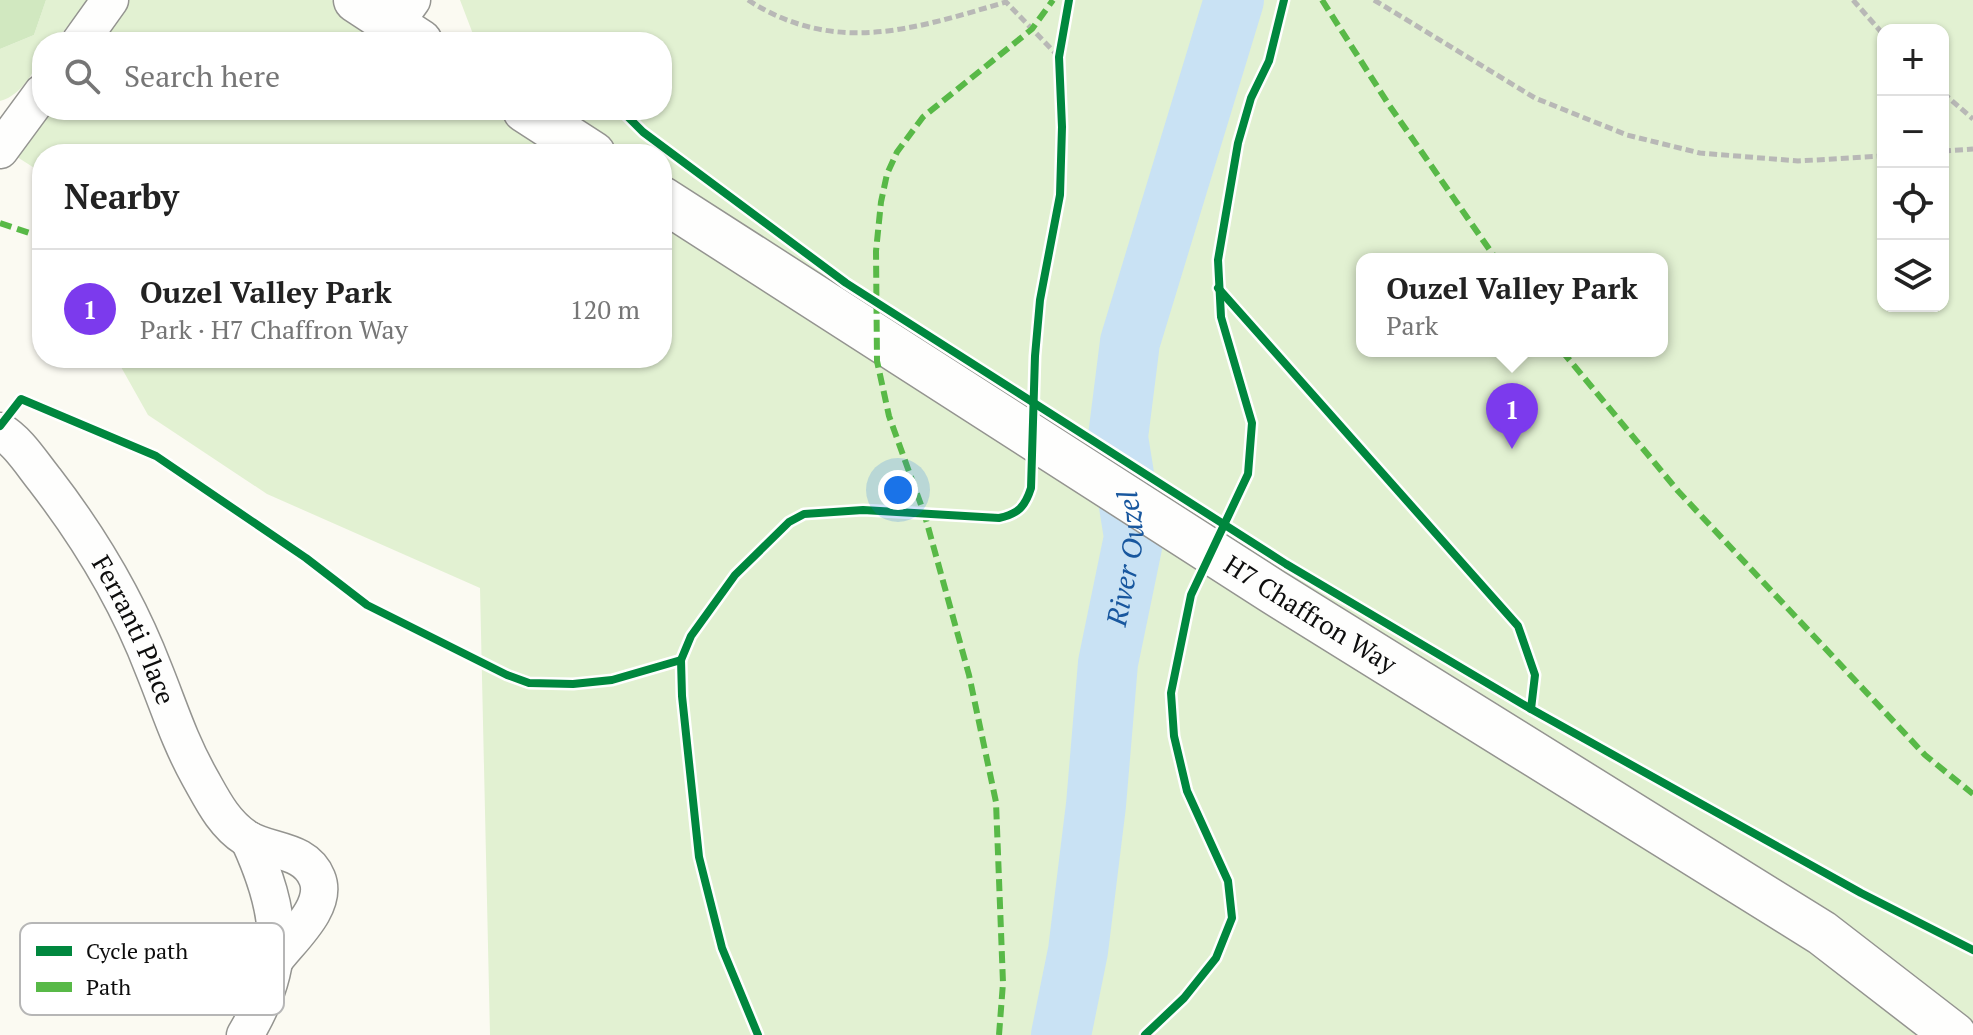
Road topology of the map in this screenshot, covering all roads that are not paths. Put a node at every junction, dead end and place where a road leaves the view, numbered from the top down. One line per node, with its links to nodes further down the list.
1 (110, 0): 4 (street)
2 (328, 0): 3 (street)
3 (392, 16)
4 (87, 32)
5 (32, 106): 8 (street)
6 (540, 120): 7 (street)
7 (578, 144)
8 (0, 148)
9 (672, 205): 16 (street, H7 Chaffron Way)
10 (0, 431): 11 (street, Ferranti Place)
11 (249, 840): 12 (street, Ferranti Place); 13 (street, Ferranti Place)
12 (278, 923)
13 (284, 948)
14 (273, 1019): 15 (street, Ferranti Place)
15 (245, 1035)
16 (1954, 1035)

